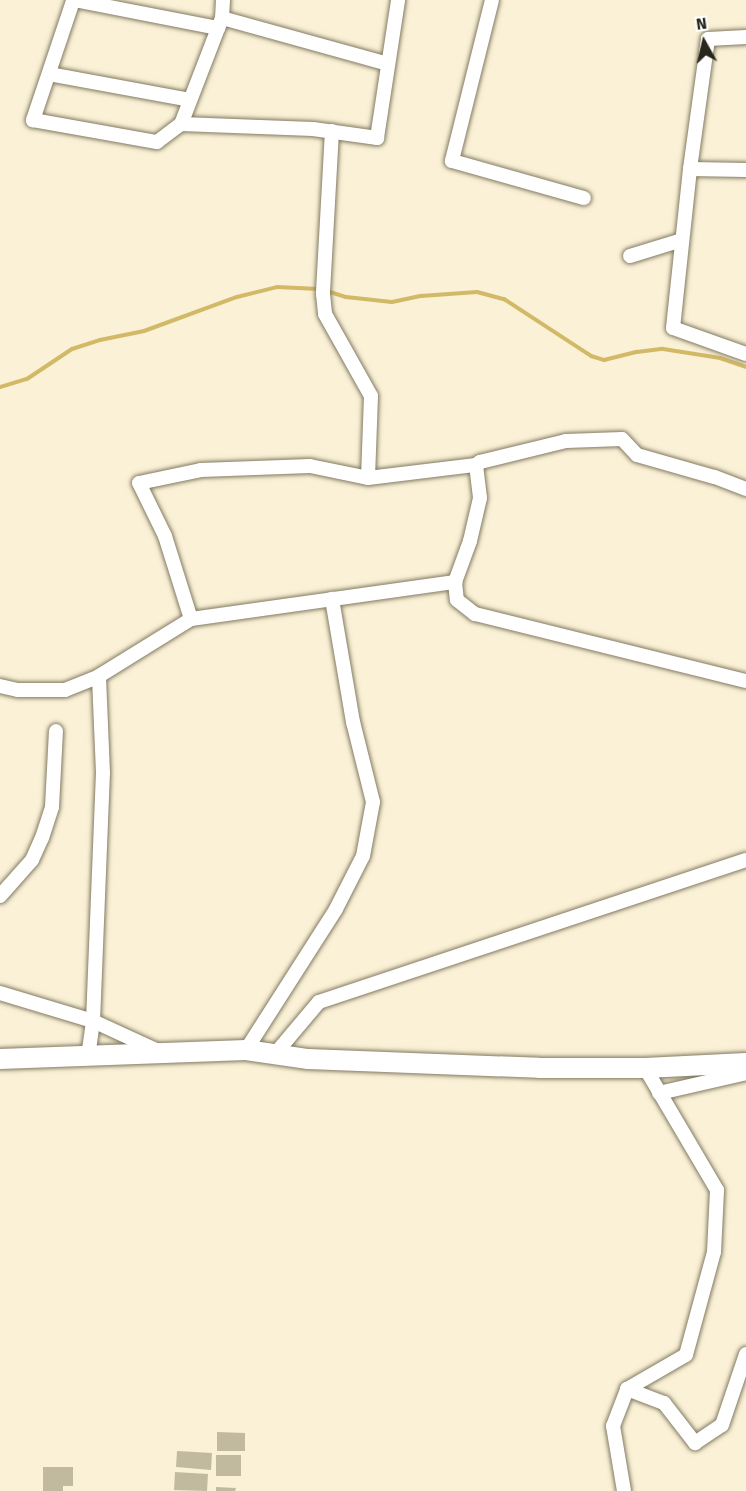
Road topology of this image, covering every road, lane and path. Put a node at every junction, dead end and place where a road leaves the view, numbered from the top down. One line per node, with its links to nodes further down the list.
1 (223, 0): 5 (street)
2 (398, 0): 7 (street)
3 (492, 0): 14 (street)
4 (74, 1): 5 (street); 8 (street)
5 (220, 23): 7 (street); 9 (street)
6 (746, 36): 12 (street)
7 (388, 64): 11 (street)
8 (49, 74): 9 (street); 10 (street)
9 (190, 100): 10 (street)
10 (181, 124): 11 (street)
11 (332, 131): 19 (street)
12 (690, 169): 13 (street); 15 (street)
13 (746, 170)
14 (584, 198)
15 (682, 240): 16 (street); 17 (street)
16 (630, 256)
17 (746, 354)
18 (476, 465): 19 (street); 20 (street); 21 (street)
19 (368, 478): 23 (street)
20 (746, 489)
21 (455, 582): 22 (street); 25 (street)
22 (332, 599): 23 (street); 32 (street)
23 (191, 619): 24 (street)
24 (99, 676): 26 (street); 31 (street)
25 (746, 681)
26 (0, 686)
27 (56, 731): 29 (street)
28 (746, 860): 34 (street)
29 (0, 896)
30 (0, 993): 31 (street)
31 (93, 1022): 33 (street); 35 (street)
32 (246, 1050): 33 (street); 34 (street)
33 (159, 1052): 35 (street)
34 (275, 1054): 38 (street)
35 (88, 1057): 36 (street)
36 (0, 1059)
37 (746, 1063): 38 (street)
38 (645, 1068): 40 (street)
39 (746, 1073): 40 (street)
40 (659, 1093): 42 (street)
41 (746, 1354): 42 (street)
42 (627, 1389): 43 (street)
43 (624, 1491)

